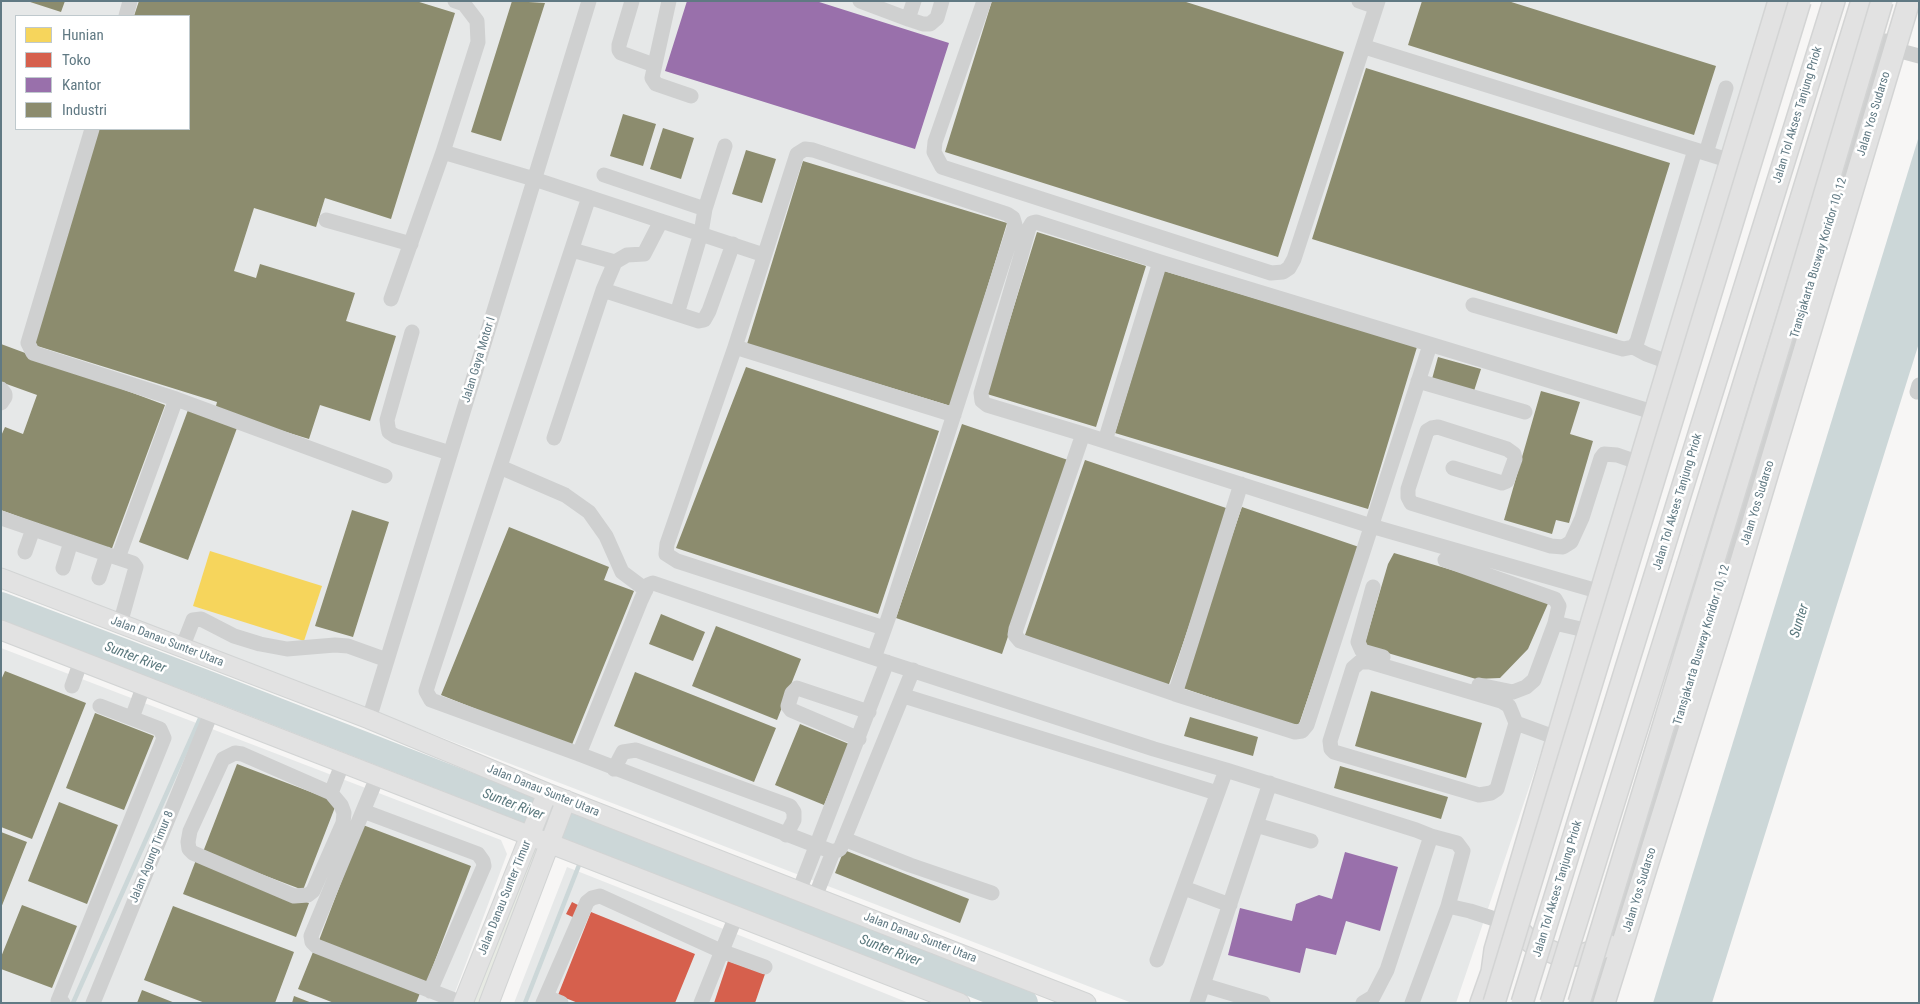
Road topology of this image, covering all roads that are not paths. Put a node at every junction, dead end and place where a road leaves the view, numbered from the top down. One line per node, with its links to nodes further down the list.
1 (130, 1): 20 (street)
2 (455, 1): 30 (street)
3 (589, 1): 34 (street, Jalan Gaya Motor I)
4 (632, 1): 25 (street)
5 (669, 1): 25 (street)
6 (860, 1): 18 (street)
7 (914, 1): 21 (street)
8 (942, 1): 21 (street)
9 (984, 1): 22 (street)
10 (1359, 1): 19 (street)
11 (1780, 1): 32 (highway)
12 (1800, 1): 159 (highway, bridge)
13 (1834, 1): 160 (highway, Jalan Tol Akses Tanjung Priok, bridge)
14 (1862, 1): 161 (highway, bridge)
15 (1882, 1): 162 (highway, bridge)
16 (1899, 1): 137 (street, Transjakarta Busway Koridor 10, 12)
17 (1909, 1): 23 (highway, Jalan Yos Sudarso)
18 (877, 4): 21 (street)
19 (1377, 4): 22 (street)
20 (126, 15)
21 (908, 18)
22 (1364, 47): 31 (street)
23 (1893, 48): 24 (street); 134 (highway, Jalan Yos Sudarso)
24 (1919, 56)
25 (654, 65): 27 (street)
26 (1726, 88): 31 (street)
27 (691, 96)
28 (92, 130): 57 (street)
29 (725, 146): 36 (street)
30 (443, 152): 34 (street); 40 (street)
31 (1701, 152): 32 (street); 53 (street)
32 (1731, 161): 54 (highway)
33 (604, 175): 36 (street)
34 (534, 179): 35 (street); 65 (street, Jalan Gaya Motor I)
35 (589, 197): 38 (street); 42 (street)
36 (705, 209): 39 (street)
37 (326, 220): 40 (street)
38 (661, 221): 39 (street); 44 (street)
39 (701, 233): 41 (street); 49 (street)
40 (411, 244): 47 (street)
41 (733, 244): 43 (street); 49 (street)
42 (572, 250): 44 (street); 67 (street)
43 (764, 255): 52 (street); 61 (street)
44 (614, 262): 46 (street)
45 (1160, 262): 51 (street); 62 (street); 64 (street)
46 (603, 290): 49 (street); 63 (street)
47 (391, 299)
48 (1473, 305): 53 (street)
49 (677, 314)
50 (412, 332): 65 (street)
51 (1430, 345): 55 (street); 60 (street)
52 (735, 346): 61 (street); 86 (street)
53 (1633, 347): 54 (street)
54 (1671, 363): 60 (highway)
55 (1418, 381): 59 (street); 72 (street)
56 (1, 390): 58 (street)
57 (176, 399): 69 (street); 76 (street)
58 (1, 403)
59 (1524, 412)
60 (1656, 413): 66 (highway)
61 (954, 415): 86 (street)
62 (1083, 434): 64 (street); 96 (street)
63 (554, 438)
64 (1104, 441): 70 (street)
65 (450, 453): 90 (street, Jalan Gaya Motor I)
66 (1640, 463): 68 (street); 83 (highway)
67 (500, 467): 82 (street); 106 (street)
68 (1453, 468)
69 (385, 476)
70 (1242, 484): 72 (street); 96 (street)
71 (1, 518): 73 (street)
72 (1371, 526): 83 (street); 96 (street)
73 (33, 529): 74 (street); 75 (street)
74 (71, 542): 76 (street); 78 (street)
75 (25, 552)
76 (113, 556): 80 (street); 85 (street)
77 (1445, 560): 84 (street)
78 (63, 568)
79 (1, 578): 85 (main road, Jalan Danau Sunter Utara)
80 (98, 578)
81 (1372, 587): 84 (street)
82 (646, 590): 91 (street); 106 (street)
83 (1601, 592): 88 (highway)
84 (1556, 623): 88 (street)
85 (120, 624): 89 (main road, Jalan Danau Sunter Utara)
86 (884, 628): 91 (street)
87 (1, 630): 92 (main road)
88 (1589, 631): 104 (highway)
89 (182, 648): 90 (street); 102 (main road, Jalan Danau Sunter Utara)
90 (387, 660): 102 (street, Jalan Gaya Motor I)
91 (881, 660): 93 (street); 100 (street)
92 (81, 661): 94 (main road); 95 (street)
93 (913, 670): 97 (street); 109 (street)
94 (144, 685): 99 (main road); 101 (street)
95 (72, 686)
96 (1175, 694)
97 (904, 696): 113 (street); 124 (street)
98 (100, 706): 101 (street)
99 (206, 709): 107 (main road); 117 (street, Jalan Agung Timur 8)
100 (869, 712): 105 (street); 105 (street)
101 (132, 718): 145 (street)
102 (369, 719): 114 (main road, Jalan Danau Sunter Utara)
103 (1516, 724): 103 (street); 104 (street)
104 (1557, 738): 131 (highway)
105 (859, 739): 126 (street)
106 (579, 754): 108 (street)
107 (343, 762): 110 (main road); 112 (street)
108 (614, 769): 121 (street); 121 (street)
109 (1226, 770): 111 (street); 113 (street)
110 (378, 775): 116 (street); 119 (main road)
111 (1270, 784): 118 (street); 122 (street)
112 (331, 793): 120 (street); 120 (street)
113 (1217, 794): 128 (street)
114 (545, 798): 115 (main road, Jalan Danau Sunter Utara); 119 (main road, Jalan Danau Sunter Timur)
115 (564, 806): 123 (main road, Jalan Danau Sunter Timur); 129 (main road, Jalan Danau Sunter Utara)
116 (363, 811): 143 (street); 143 (street)
117 (166, 823): 120 (street); 146 (street, Jalan Agung Timur 8)
118 (1256, 825): 125 (street); 132 (street)
119 (532, 830): 123 (main road); 147 (main road, Jalan Danau Sunter Timur)
120 (190, 831)
121 (786, 835): 126 (street)
122 (1431, 836): 133 (street); 155 (street)
123 (552, 837): 135 (main road); 148 (main road, Jalan Danau Sunter Timur)
124 (844, 839): 127 (street); 130 (street)
125 (1311, 841)
126 (818, 846): 127 (street); 129 (street)
127 (833, 852): 129 (street)
128 (1184, 888): 132 (street); 140 (street)
129 (807, 894): 152 (main road, Jalan Danau Sunter Utara)
130 (992, 894)
131 (1512, 897): 136 (highway); 137 (highway)
132 (1230, 904): 142 (street)
133 (1448, 906): 136 (street); 156 (street)
134 (1632, 914): 137 (highway); 164 (highway, Jalan Yos Sudarso)
135 (736, 916): 139 (street); 151 (main road)
136 (1504, 922): 138 (highway)
137 (1611, 943): 163 (street, Transjakarta Busway Koridor 10, 12)
138 (1496, 950): 157 (highway); 158 (highway)
139 (720, 951): 141 (street); 144 (street); 150 (street)
140 (1157, 960)
141 (765, 967)
142 (1203, 985): 153 (street); 154 (street)
143 (430, 991): 147 (street)
144 (544, 1000): 149 (street)
145 (63, 1003)
146 (93, 1003)
147 (462, 1003)
148 (489, 1003)
149 (561, 1003)
150 (701, 1003)
151 (960, 1003)
152 (1086, 1003)
153 (1197, 1003)
154 (1263, 1003)
155 (1363, 1003)
156 (1412, 1003)
157 (1473, 1003)
158 (1481, 1003)
159 (1494, 1003)
160 (1522, 1003)
161 (1551, 1003)
162 (1579, 1003)
163 (1592, 1003)
164 (1604, 1003)

